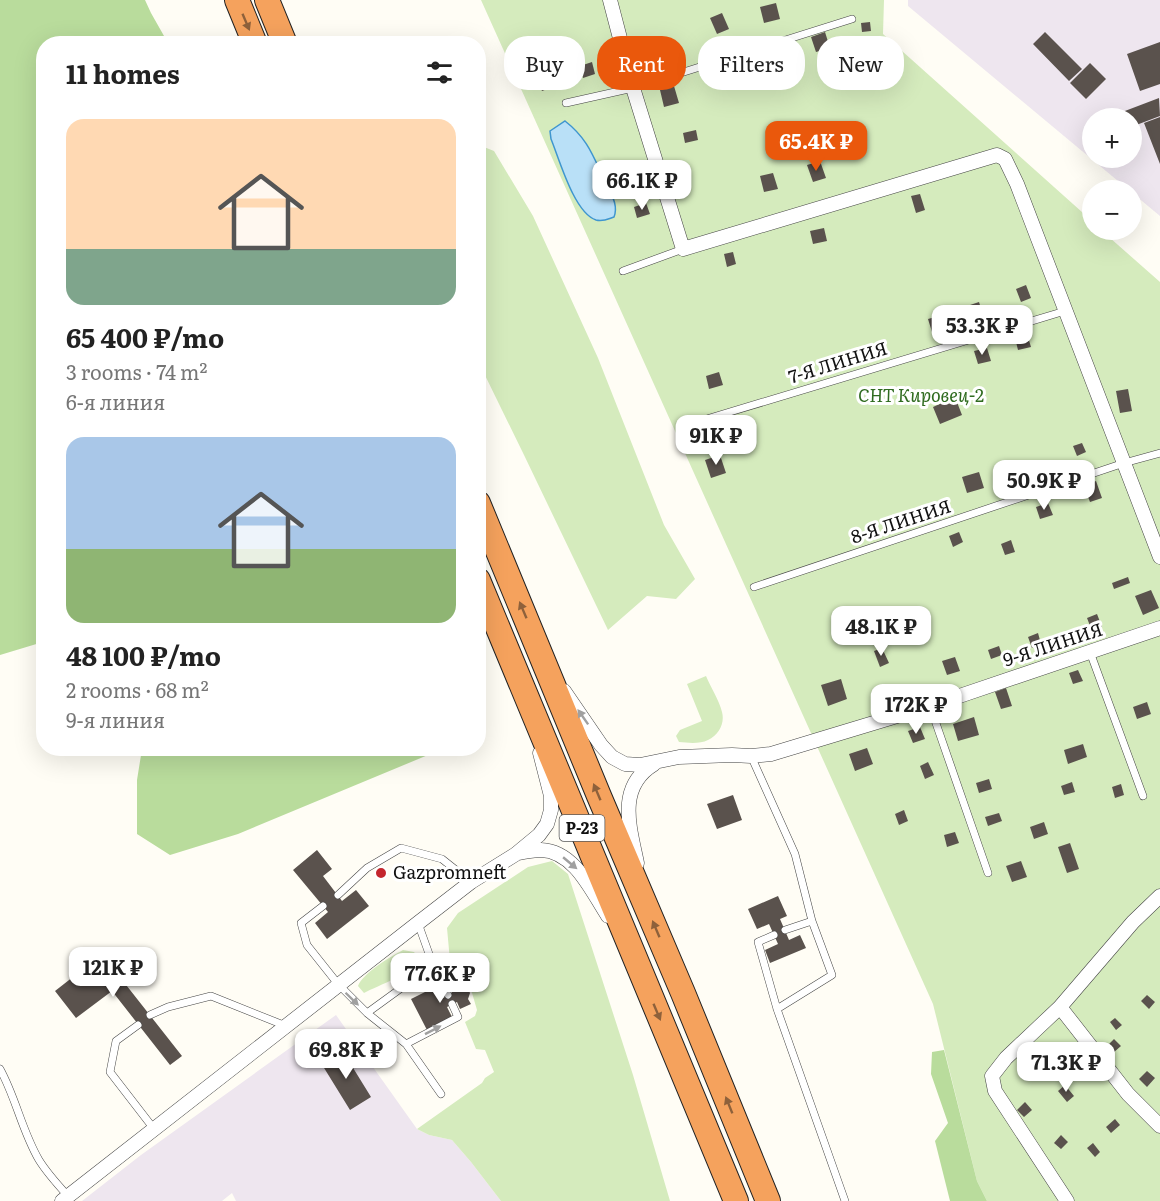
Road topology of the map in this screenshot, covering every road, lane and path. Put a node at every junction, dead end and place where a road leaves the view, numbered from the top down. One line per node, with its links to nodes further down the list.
1 (237, 0): 5 (highway, one-way to 5)
2 (267, 0): 6 (highway)
3 (610, 0): 7 (street)
4 (852, 19): 8 (lane)
5 (252, 36)
6 (282, 36)
7 (619, 36)
8 (686, 71)
9 (624, 90): 11 (lane)
10 (634, 90): 12 (street)
11 (566, 103)
12 (683, 249): 13 (lane); 14 (street)
13 (622, 271)
14 (1065, 310): 15 (lane, 7-Я ЛИНИЯ); 17 (street)
15 (690, 424)
16 (1160, 453): 17 (lane, 8-Я ЛИНИЯ)
17 (1124, 464): 19 (street); 20 (lane, 8-Я ЛИНИЯ)
18 (486, 522): 24 (highway, Р-23, one-way to 18)
19 (1160, 557)
20 (754, 587)
21 (486, 599): 25 (highway, Р-23)
22 (1160, 628): 23 (street, 9-Я ЛИНИЯ)
23 (1090, 652): 26 (street, 9-Я ЛИНИЯ); 29 (lane)
24 (545, 664): 28 (street, 9-Я ЛИНИЯ, one-way to 24); 35 (highway, Р-23, one-way to 24)
25 (528, 699): 30 (street); 41 (highway, Р-23)
26 (930, 706): 27 (street, 9-Я ЛИНИЯ); 31 (lane)
27 (751, 756): 28 (street, 9-Я ЛИНИЯ); 37 (lane)
28 (661, 760): 35 (street)
29 (1143, 796)
30 (516, 854): 32 (street); 41 (street, one-way to 41)
31 (988, 873)
32 (471, 882): 33 (lane); 38 (street)
33 (338, 895)
34 (1160, 896): 46 (street)
35 (645, 904): 59 (highway, Р-23, one-way to 35)
36 (323, 906): 43 (lane)
37 (813, 921): 39 (lane); 47 (lane)
38 (418, 922): 42 (lane); 43 (street)
39 (785, 930)
40 (774, 935): 47 (lane)
41 (634, 958): 58 (highway, Р-23, one-way to 58)
42 (433, 965): 44 (lane); 48 (lane)
43 (338, 984): 48 (lane, one-way to 48); 51 (street)
44 (448, 995)
45 (452, 1004): 52 (lane, one-way to 45)
46 (1060, 1007): 55 (street); 61 (street)
47 (777, 1009): 60 (lane)
48 (367, 1013): 52 (lane)
49 (150, 1015): 51 (lane)
50 (138, 1024): 56 (lane)
51 (285, 1026): 56 (street)
52 (406, 1044): 54 (lane)
53 (0, 1070): 57 (lane)
54 (441, 1094)
55 (1160, 1126)
56 (154, 1129): 57 (street)
57 (65, 1199)
58 (736, 1201)
59 (768, 1201)
60 (845, 1201)
61 (1067, 1201)

